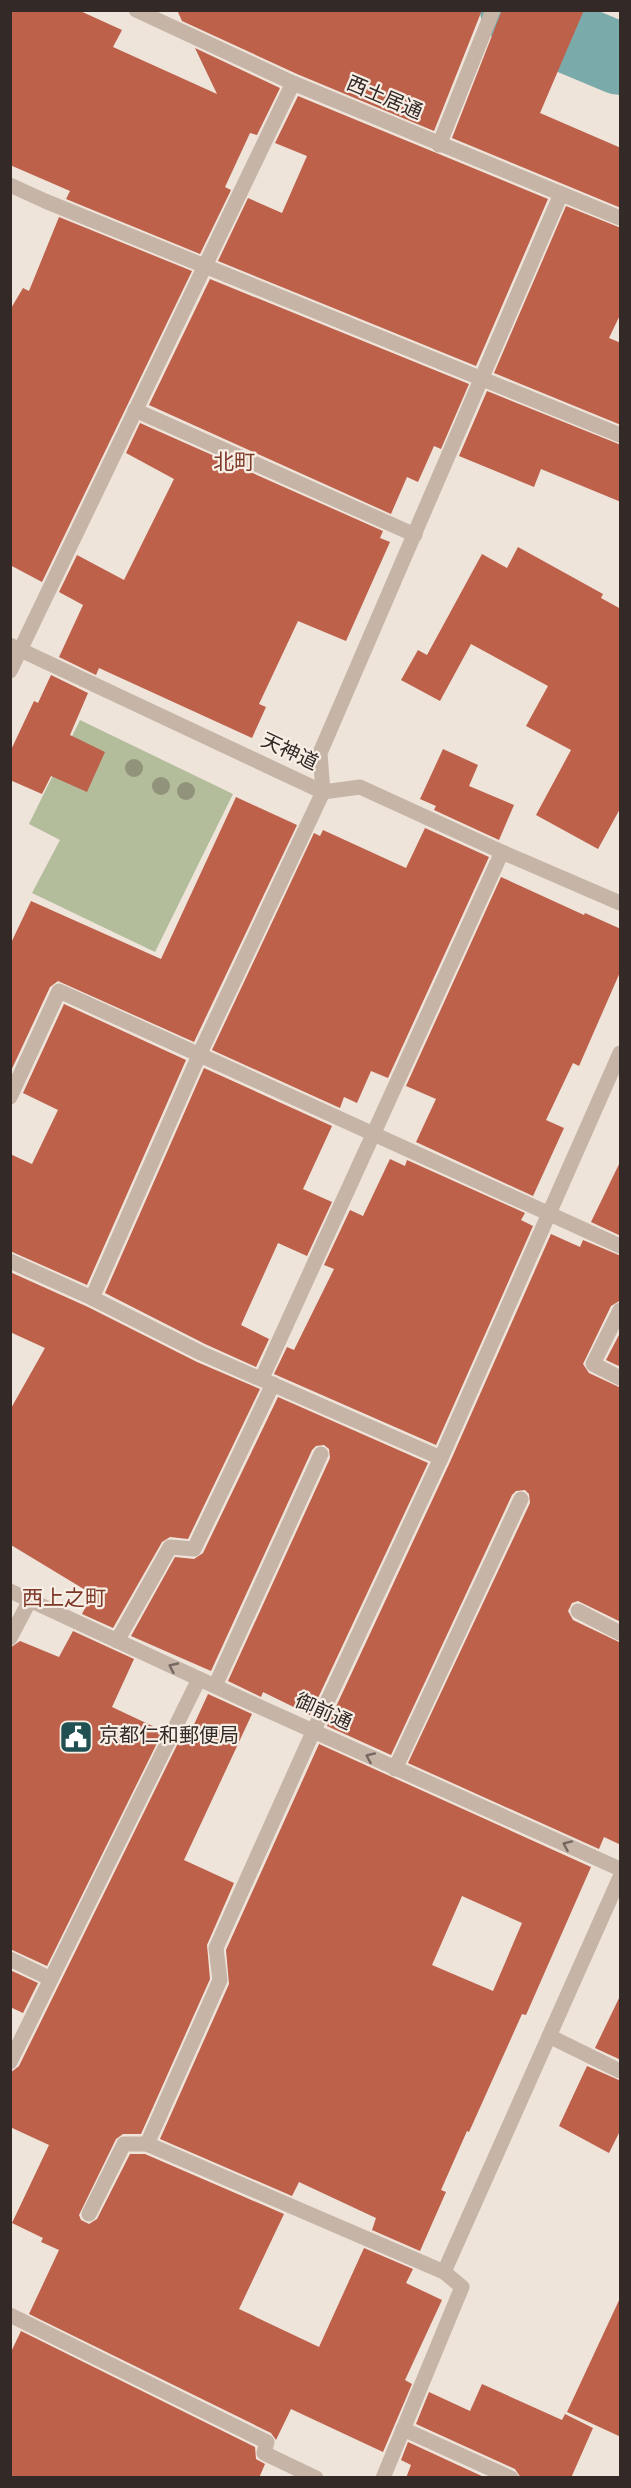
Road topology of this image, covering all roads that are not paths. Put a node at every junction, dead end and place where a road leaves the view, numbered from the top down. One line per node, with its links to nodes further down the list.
1 (136, 10): 3 (street, 西土居通)
2 (490, 16): 4 (street)
3 (292, 83): 4 (street, 西土居通); 8 (street)
4 (439, 145): 6 (street, 西土居通)
5 (10, 184): 8 (street)
6 (561, 194): 7 (street, 西土居通); 9 (street)
7 (621, 218)
8 (204, 265): 9 (street); 10 (street)
9 (483, 378): 11 (street); 12 (street)
10 (135, 410): 12 (street); 13 (street)
11 (621, 435)
12 (415, 535): 15 (street)
13 (15, 648): 14 (street); 15 (street, 天神道)
14 (10, 670)
15 (323, 792): 16 (street, 天神道); 18 (street)
16 (502, 852): 17 (street, 天神道); 21 (street)
17 (621, 903)
18 (200, 1053): 20 (street); 21 (street); 25 (street)
19 (621, 1053): 22 (street)
20 (10, 1097)
21 (374, 1134): 22 (street); 28 (street)
22 (548, 1212): 23 (street); 30 (street)
23 (621, 1246)
24 (10, 1261): 25 (street)
25 (92, 1298): 28 (street)
26 (621, 1310): 27 (street)
27 (621, 1378)
28 (268, 1381): 30 (street); 37 (street)
29 (321, 1454): 39 (street)
30 (441, 1458): 40 (street)
31 (521, 1499): 41 (street)
32 (10, 1591): 33 (street, 御前通)
33 (30, 1600): 36 (street); 37 (street, 御前通)
34 (578, 1611): 35 (street)
35 (621, 1633)
36 (10, 1638)
37 (117, 1641): 38 (street, 御前通, one-way to 37)
38 (199, 1679): 39 (street, 御前通); 45 (street)
39 (215, 1686): 40 (street, 御前通)
40 (313, 1732): 41 (street, 御前通, one-way to 40); 49 (street)
41 (395, 1768): 42 (street, 御前通, one-way to 41)
42 (621, 1869)
43 (621, 1877): 46 (street)
44 (10, 1959): 45 (street)
45 (51, 1979): 47 (street)
46 (549, 2036): 48 (street); 51 (street)
47 (10, 2062)
48 (621, 2071)
49 (147, 2144): 50 (street); 51 (street)
50 (89, 2214)
51 (444, 2272): 53 (street)
52 (10, 2315): 54 (street)
53 (403, 2429): 55 (street); 56 (street)
54 (316, 2478)
55 (383, 2478)
56 (511, 2478)

